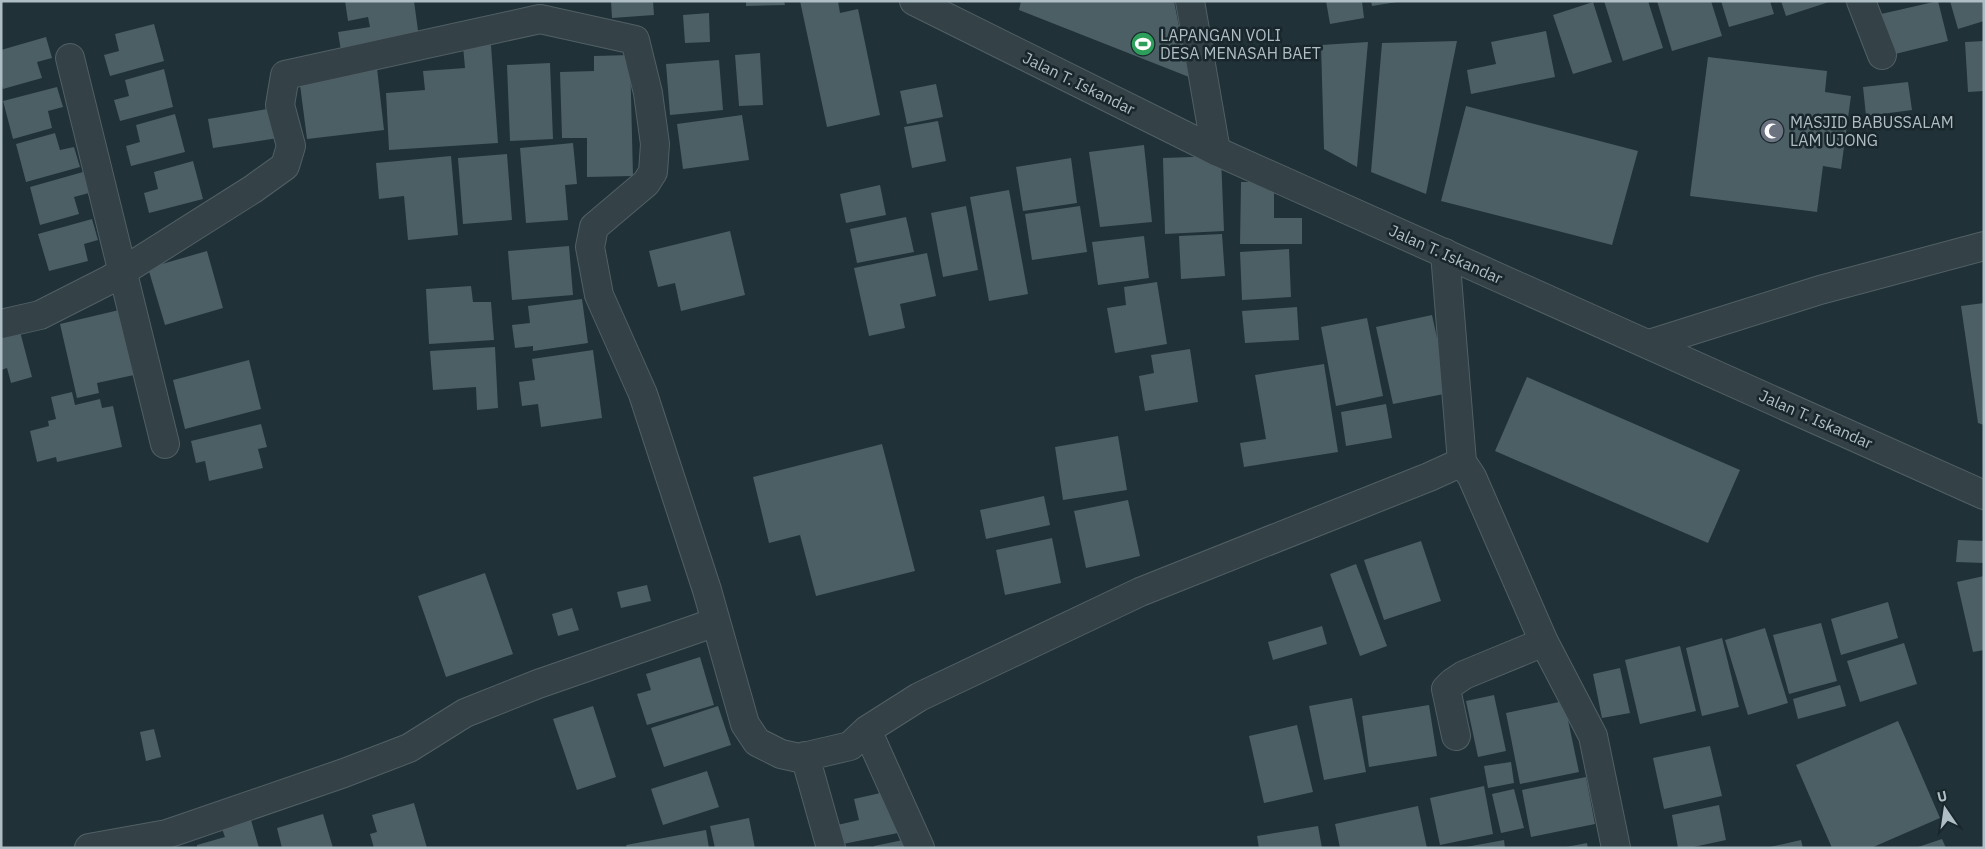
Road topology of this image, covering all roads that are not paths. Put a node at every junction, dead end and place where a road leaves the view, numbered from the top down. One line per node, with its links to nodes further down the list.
1 (914, 1): 7 (street, Jalan T. Iskandar)
2 (1190, 1): 7 (street)
3 (1861, 1): 5 (street)
4 (539, 10): 10 (street); 16 (street)
5 (1882, 55)
6 (70, 58): 10 (street)
7 (1216, 151): 9 (street, Jalan T. Iskandar)
8 (1984, 246): 12 (street)
9 (1445, 253): 12 (street, Jalan T. Iskandar); 14 (street)
10 (124, 271): 11 (street); 13 (street)
11 (1, 324)
12 (1649, 344): 15 (street, Jalan T. Iskandar)
13 (165, 444)
14 (1462, 462): 17 (street); 18 (street)
15 (1984, 495)
16 (716, 622): 20 (street); 21 (street)
17 (1544, 642): 19 (street); 24 (street)
18 (867, 730): 20 (street); 23 (street)
19 (1456, 736)
20 (806, 756): 22 (street)
21 (89, 848)
22 (831, 848)
23 (920, 848)
24 (1616, 848)

